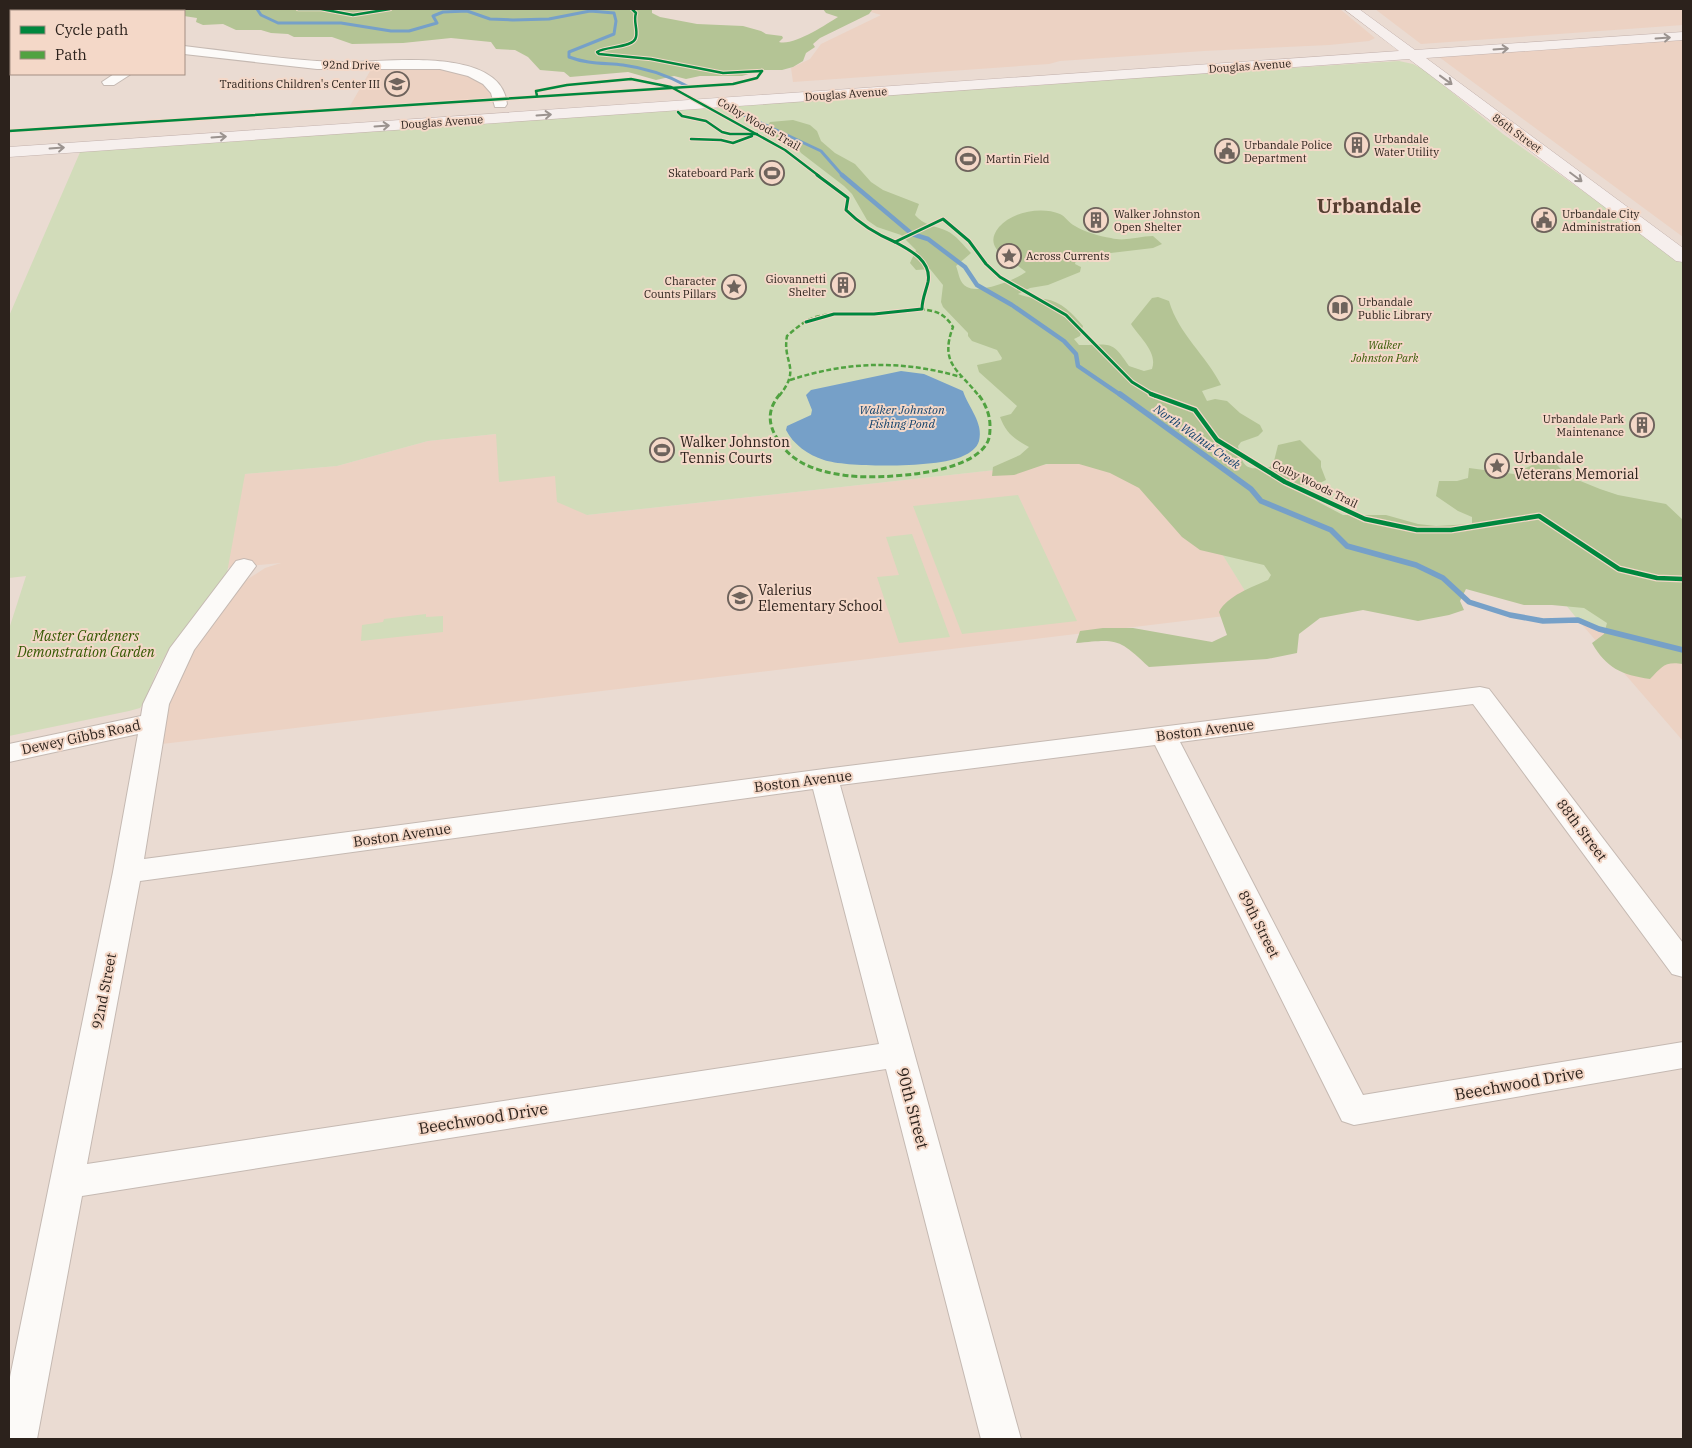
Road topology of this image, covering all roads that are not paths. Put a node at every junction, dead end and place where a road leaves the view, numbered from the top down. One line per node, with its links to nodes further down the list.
1 (1351, 9): 4 (main road, 86th Street)
2 (1683, 25): 5 (main road, Douglas Avenue)
3 (1683, 36): 7 (main road, Douglas Avenue, one-way to 3)
4 (1398, 45): 5 (main road, 86th Street); 10 (main road, Douglas Avenue)
5 (1416, 46): 7 (main road, Douglas Avenue); 13 (main road, Douglas Avenue, one-way to 5); 14 (main road, 86th Street, one-way to 14)
6 (185, 50): 10 (street, 92nd Drive)
7 (1435, 54): 12 (main road, 86th Street)
8 (122, 75): 9 (street)
9 (109, 82)
10 (500, 104): 11 (main road, Douglas Avenue)
11 (9, 138)
12 (1562, 147)
13 (9, 152)
14 (1683, 257)
15 (244, 566): 17 (street, 92nd Street)
16 (1480, 695): 18 (street, Boston Avenue); 22 (street, 88th Street)
17 (153, 722): 19 (street, Dewey Gibbs Road); 21 (street, 92nd Street)
18 (1164, 736): 20 (street, Boston Avenue); 25 (street, 89th Street)
19 (9, 753)
20 (824, 778): 21 (street, Boston Avenue); 23 (street, 90th Street)
21 (127, 872): 26 (street, 92nd Street)
22 (1683, 965)
23 (898, 1054): 26 (street, Beechwood Drive); 28 (street, 90th Street)
24 (1683, 1055): 25 (street, Beechwood Drive)
25 (1354, 1111)
26 (67, 1183): 27 (street, 92nd Street)
27 (17, 1439)
28 (1001, 1439)

